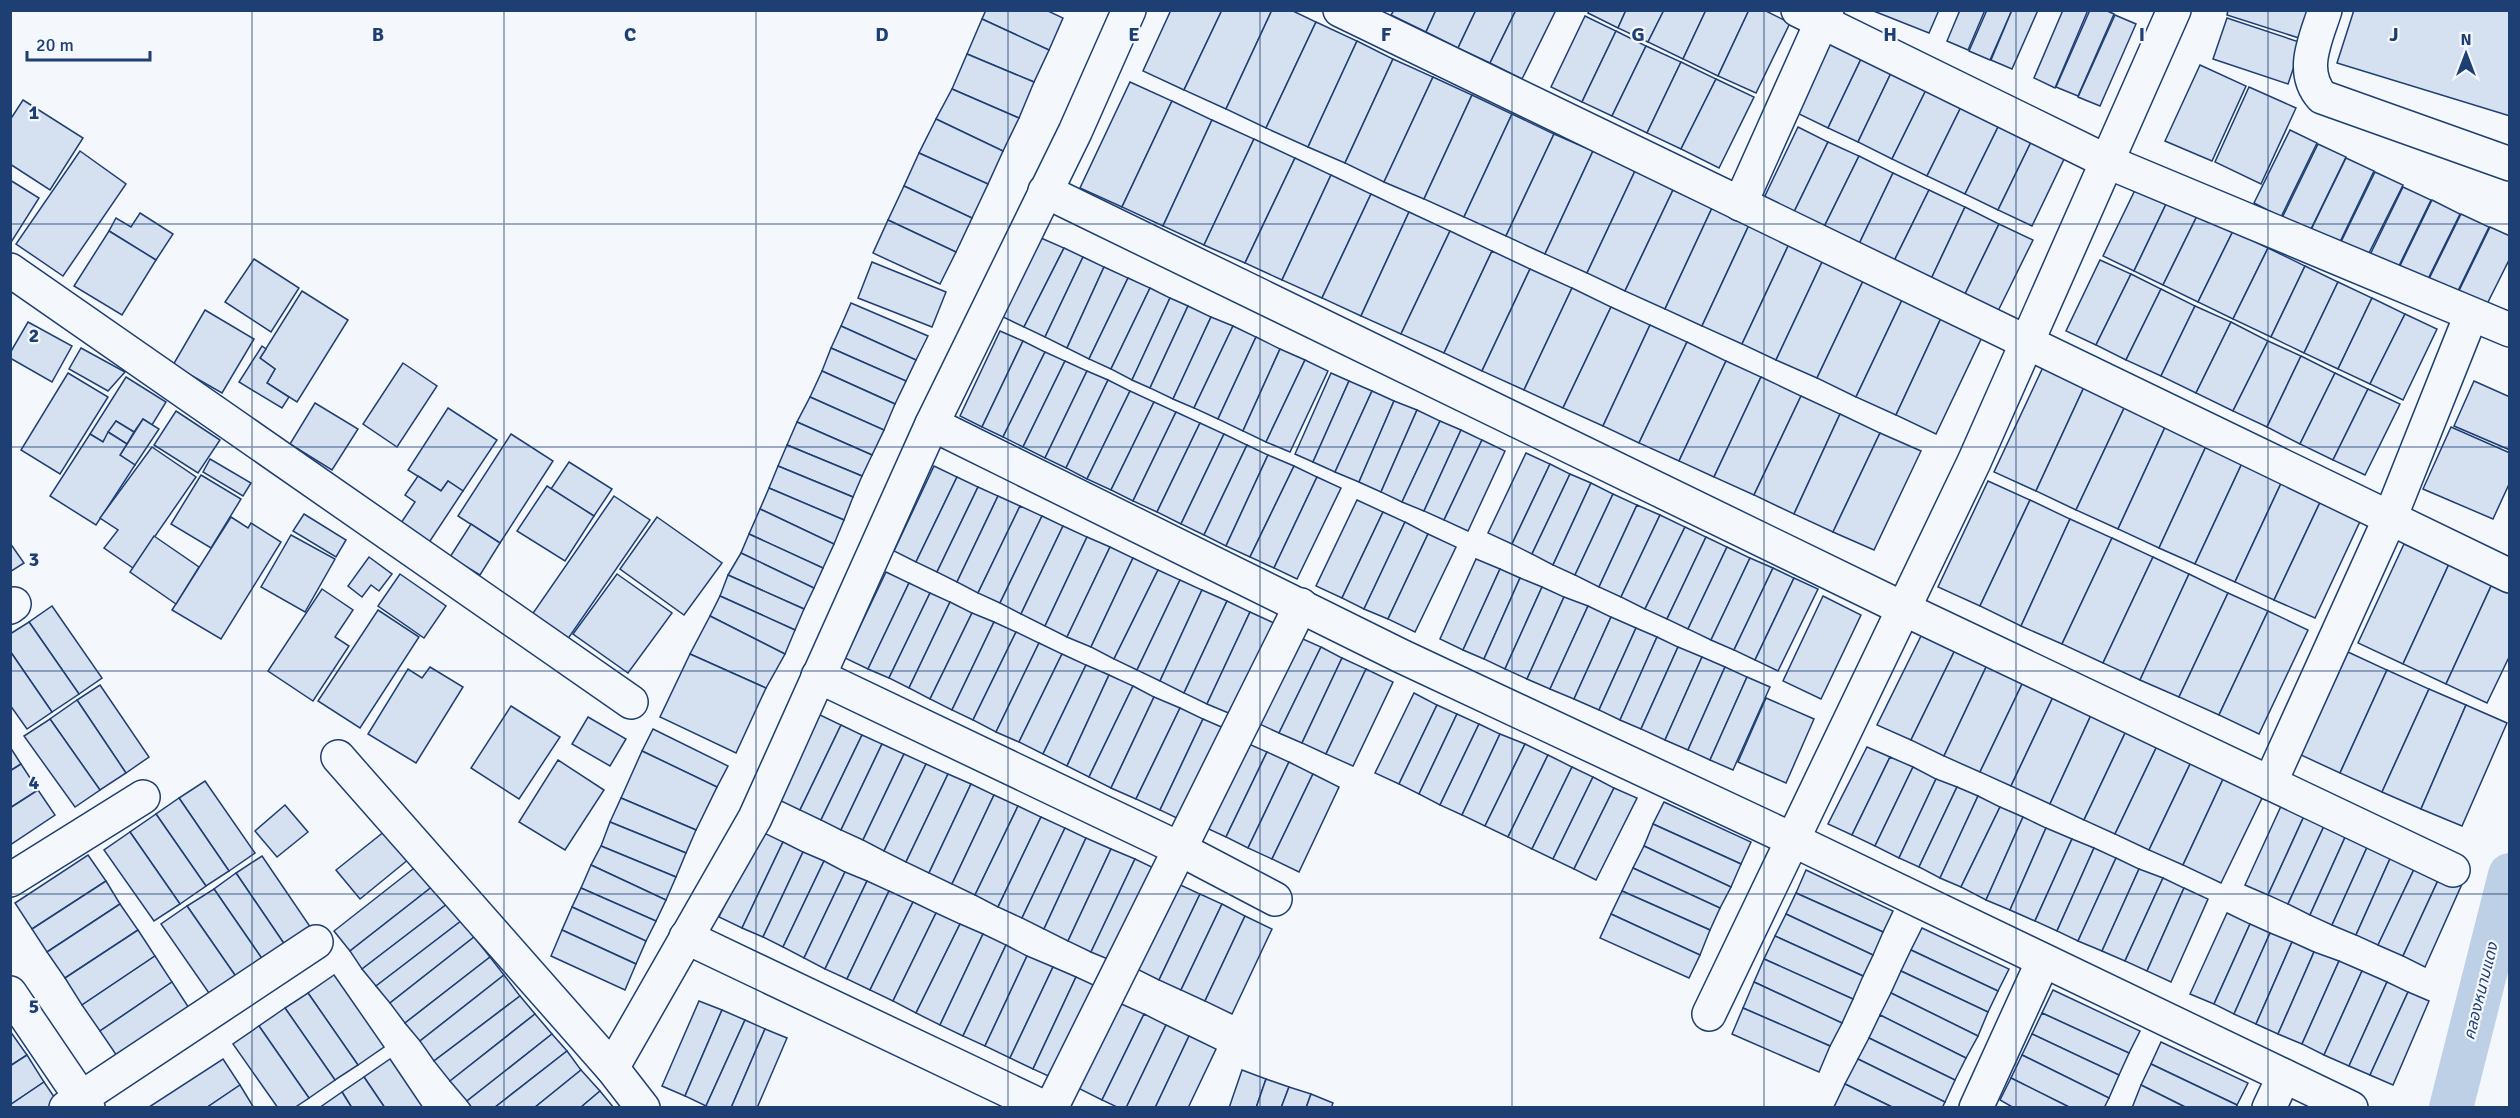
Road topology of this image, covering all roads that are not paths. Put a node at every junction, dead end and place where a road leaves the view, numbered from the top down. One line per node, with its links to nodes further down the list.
1 (1129, 10): 8 (street)
2 (1340, 10): 9 (street)
3 (2174, 10): 6 (street)
4 (2325, 10): 7 (street)
5 (1816, 14): 6 (street); 9 (street)
6 (2108, 162): 11 (street); 13 (street)
7 (2510, 164)
8 (1045, 191): 14 (street); 18 (street)
9 (1740, 204): 13 (street)
10 (10, 270): 20 (street)
11 (2471, 315): 12 (street); 15 (street)
12 (2510, 330)
13 (2028, 343): 15 (street); 18 (street)
14 (932, 424): 17 (street); 19 (street)
15 (2390, 518): 16 (street); 22 (street)
16 (2510, 576)
17 (1300, 605): 24 (street); 25 (street)
18 (1904, 609): 22 (street); 24 (street)
19 (818, 676): 25 (street); 29 (street)
20 (631, 702)
21 (338, 757): 34 (street)
22 (2270, 783): 26 (street)
23 (143, 797): 27 (street)
24 (1791, 839): 31 (street); 33 (street)
25 (1178, 848): 28 (street); 39 (street)
26 (2453, 870)
27 (10, 880)
28 (1275, 899)
29 (686, 937): 34 (street); 38 (street)
30 (316, 942): 36 (street)
31 (2043, 961): 35 (street); 40 (street)
32 (10, 993): 36 (street)
33 (1709, 1014)
34 (612, 1068): 37 (street)
35 (2284, 1076): 41 (street); 42 (street)
36 (78, 1104)
37 (643, 1107)
38 (1045, 1107)
39 (1051, 1107)
40 (1976, 1107)
41 (2270, 1107)
42 (2351, 1107)

